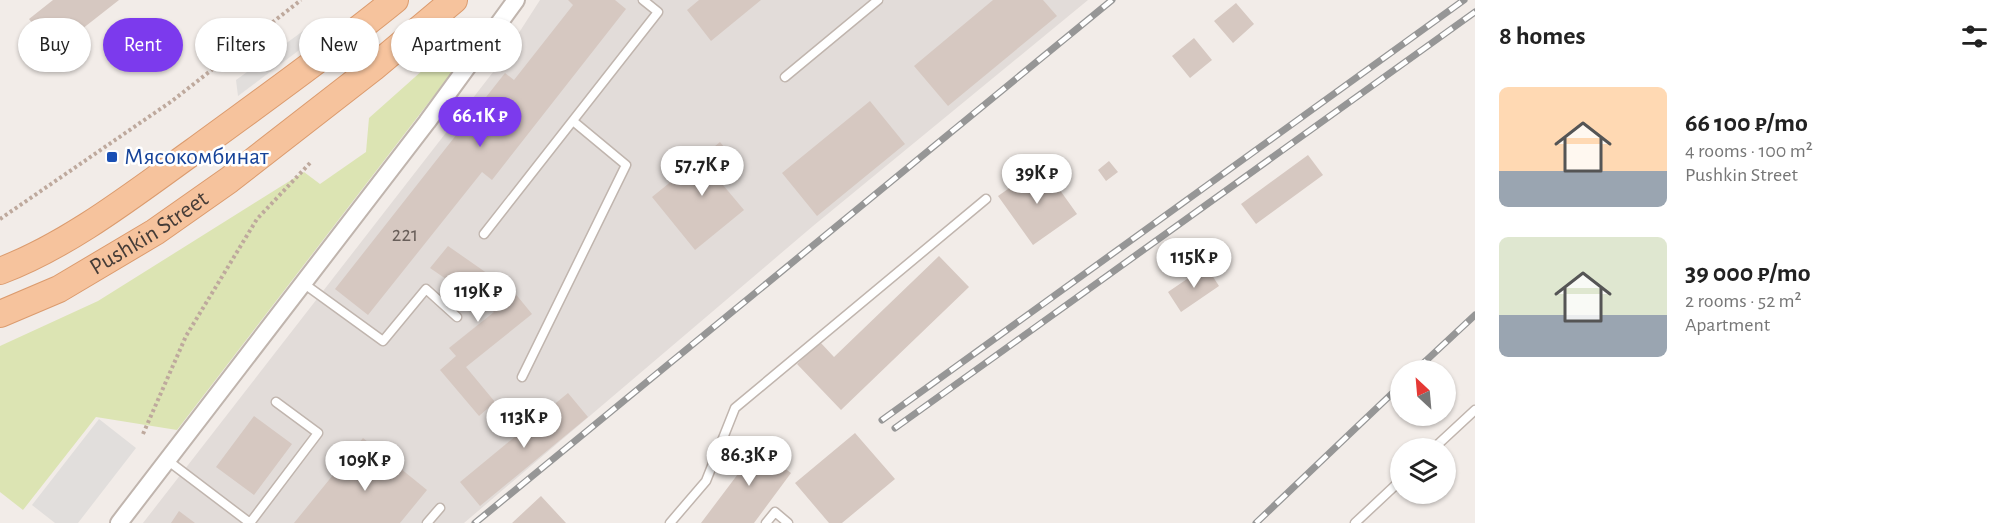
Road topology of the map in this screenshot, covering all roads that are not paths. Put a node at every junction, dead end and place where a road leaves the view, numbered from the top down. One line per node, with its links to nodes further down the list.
1 (395, 0): 10 (main road, Pushkin Street)
2 (454, 0): 12 (main road, Pushkin Street)
3 (516, 0): 11 (street)
4 (643, 0): 7 (lane)
5 (878, 0): 6 (lane)
6 (785, 77)
7 (573, 121): 9 (lane); 14 (lane)
8 (986, 200): 23 (lane)
9 (484, 234)
10 (0, 271)
11 (303, 283): 13 (lane); 18 (street)
12 (0, 314)
13 (458, 317)
14 (522, 377)
15 (276, 402): 18 (lane)
16 (1475, 410): 17 (lane)
17 (1445, 438)
18 (167, 460): 21 (street)
19 (1390, 490): 26 (lane)
20 (440, 508): 22 (lane)
21 (119, 523)
22 (427, 523)
23 (670, 523)
24 (766, 523): 25 (lane)
25 (788, 523)
26 (1355, 523)

